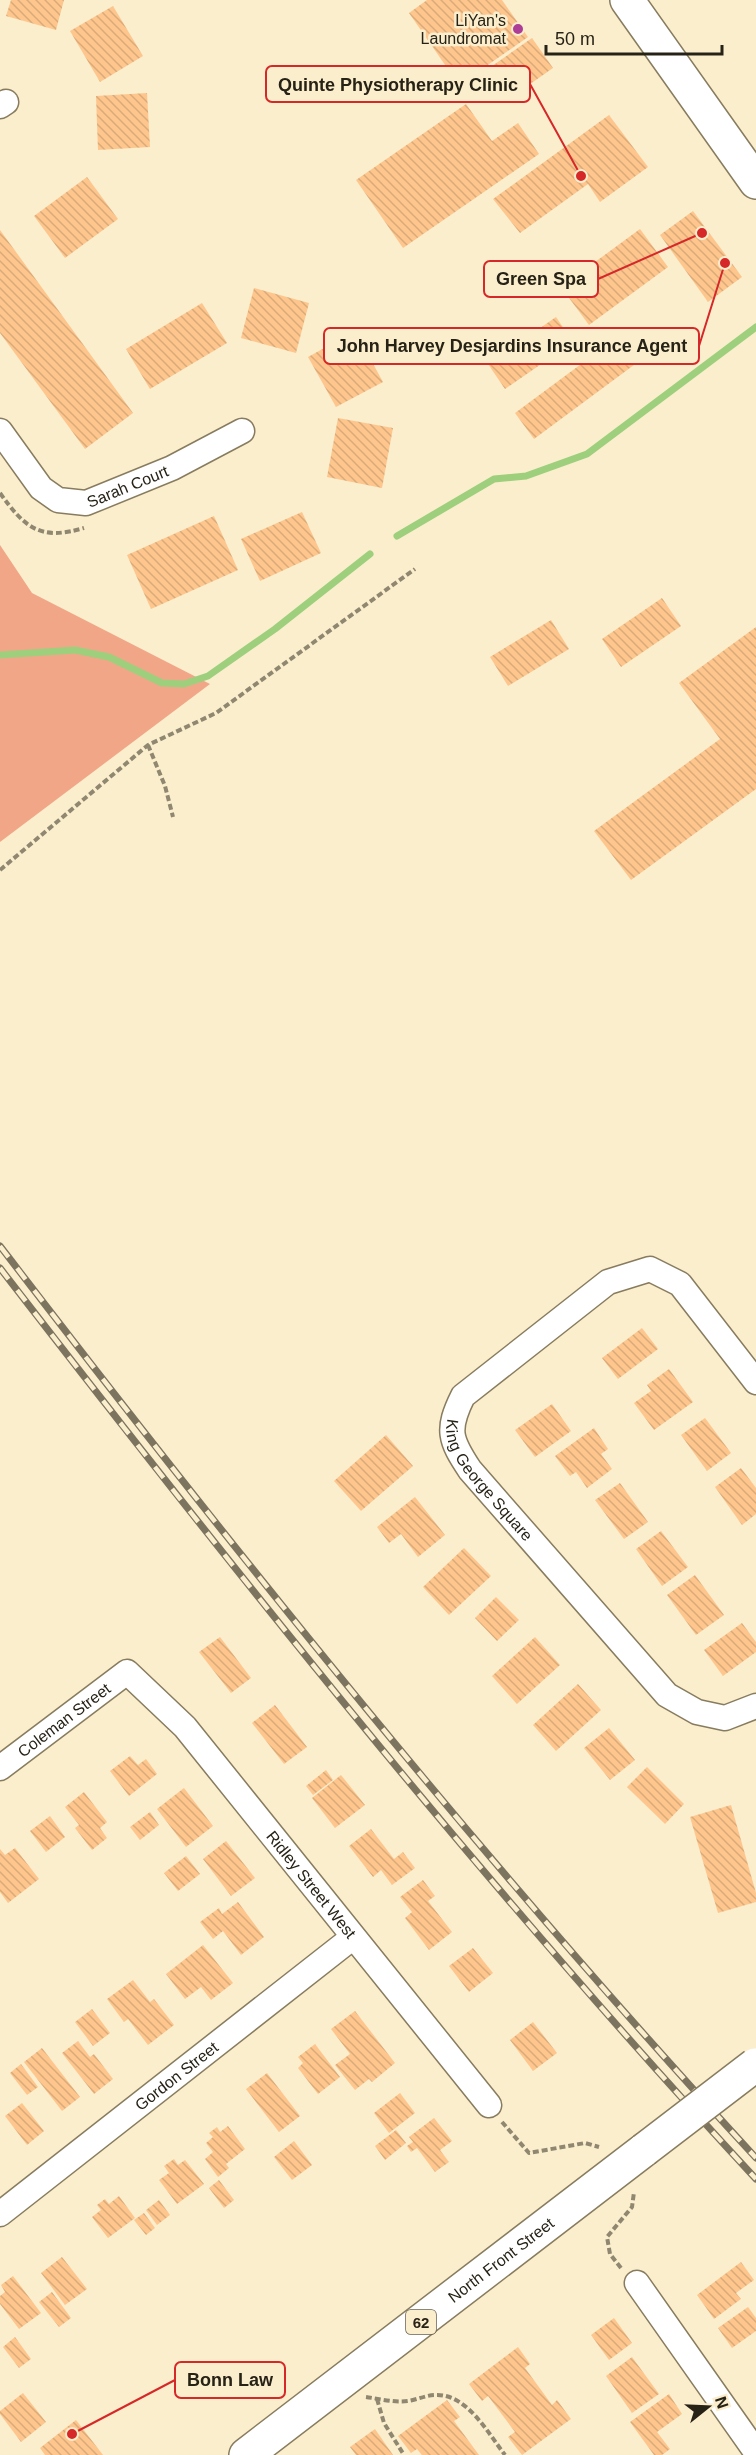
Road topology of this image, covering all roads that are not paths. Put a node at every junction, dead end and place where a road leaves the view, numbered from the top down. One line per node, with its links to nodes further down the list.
1 (627, 0): 2 (main road)
2 (756, 182)
3 (0, 431): 4 (street, Sarah Court)
4 (242, 431)
5 (756, 1382): 7 (street, King George Square)
6 (128, 1672): 8 (street, Coleman Street); 9 (street, Ridley Street West)
7 (756, 1706)
8 (0, 1768)
9 (352, 1938): 11 (street, Ridley Street West); 12 (street, Gordon Street)
10 (755, 2065): 15 (main road, North Front Street / 62, bridge)
11 (489, 2105)
12 (0, 2214)
13 (636, 2283): 14 (street)
14 (756, 2452)
15 (246, 2455)

